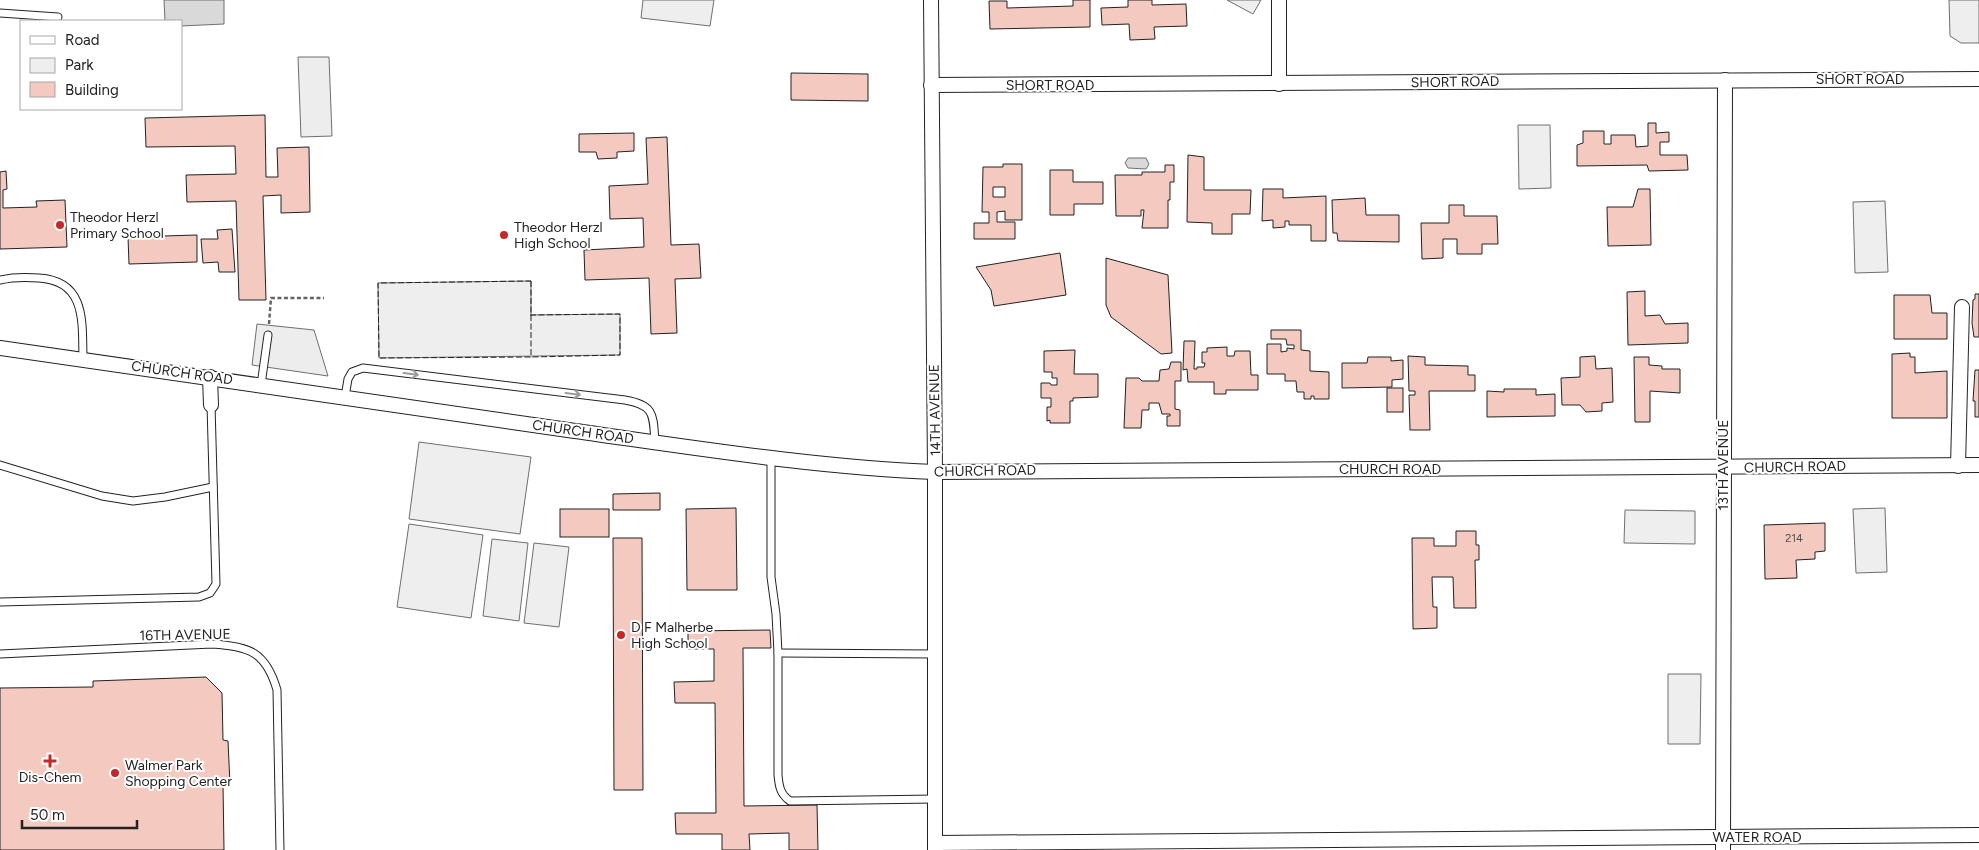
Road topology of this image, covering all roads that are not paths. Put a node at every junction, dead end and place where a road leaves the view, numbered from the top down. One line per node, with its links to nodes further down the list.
1 (931, 0): 8 (street, 14TH AVENUE)
2 (1279, 0): 7 (street)
3 (0, 13): 4 (lane)
4 (58, 17)
5 (1979, 78): 6 (street, SHORT ROAD)
6 (1725, 80): 7 (street, SHORT ROAD); 23 (street, 13TH AVENUE)
7 (1279, 84): 8 (street, SHORT ROAD)
8 (931, 85): 24 (street, 14TH AVENUE)
9 (0, 280): 13 (lane)
10 (1962, 307): 22 (street)
11 (268, 335): 15 (lane)
12 (0, 348): 13 (street, CHURCH ROAD)
13 (84, 359): 14 (street, CHURCH ROAD)
14 (210, 377): 15 (street, CHURCH ROAD); 17 (street)
15 (261, 385): 16 (street, CHURCH ROAD)
16 (346, 398): 18 (street, CHURCH ROAD); 18 (lane, one-way to 18)
17 (211, 405): 25 (lane)
18 (655, 442): 19 (street, CHURCH ROAD)
19 (771, 457): 24 (street, CHURCH ROAD); 27 (lane)
20 (0, 465): 25 (lane)
21 (1979, 465): 22 (street, CHURCH ROAD)
22 (1958, 466): 23 (street, CHURCH ROAD)
23 (1723, 468): 24 (street, CHURCH ROAD); 32 (street, 13TH AVENUE)
24 (935, 472): 29 (street, 14TH AVENUE)
25 (213, 487): 26 (lane)
26 (0, 602)
27 (778, 653): 29 (lane); 30 (lane)
28 (0, 654): 34 (lane, 16TH AVENUE)
29 (936, 654): 30 (street, 14TH AVENUE)
30 (936, 799): 33 (street, 14TH AVENUE)
31 (1979, 835): 32 (street, WATER ROAD)
32 (1723, 844): 33 (street, WATER ROAD)
33 (935, 846)
34 (280, 850)

